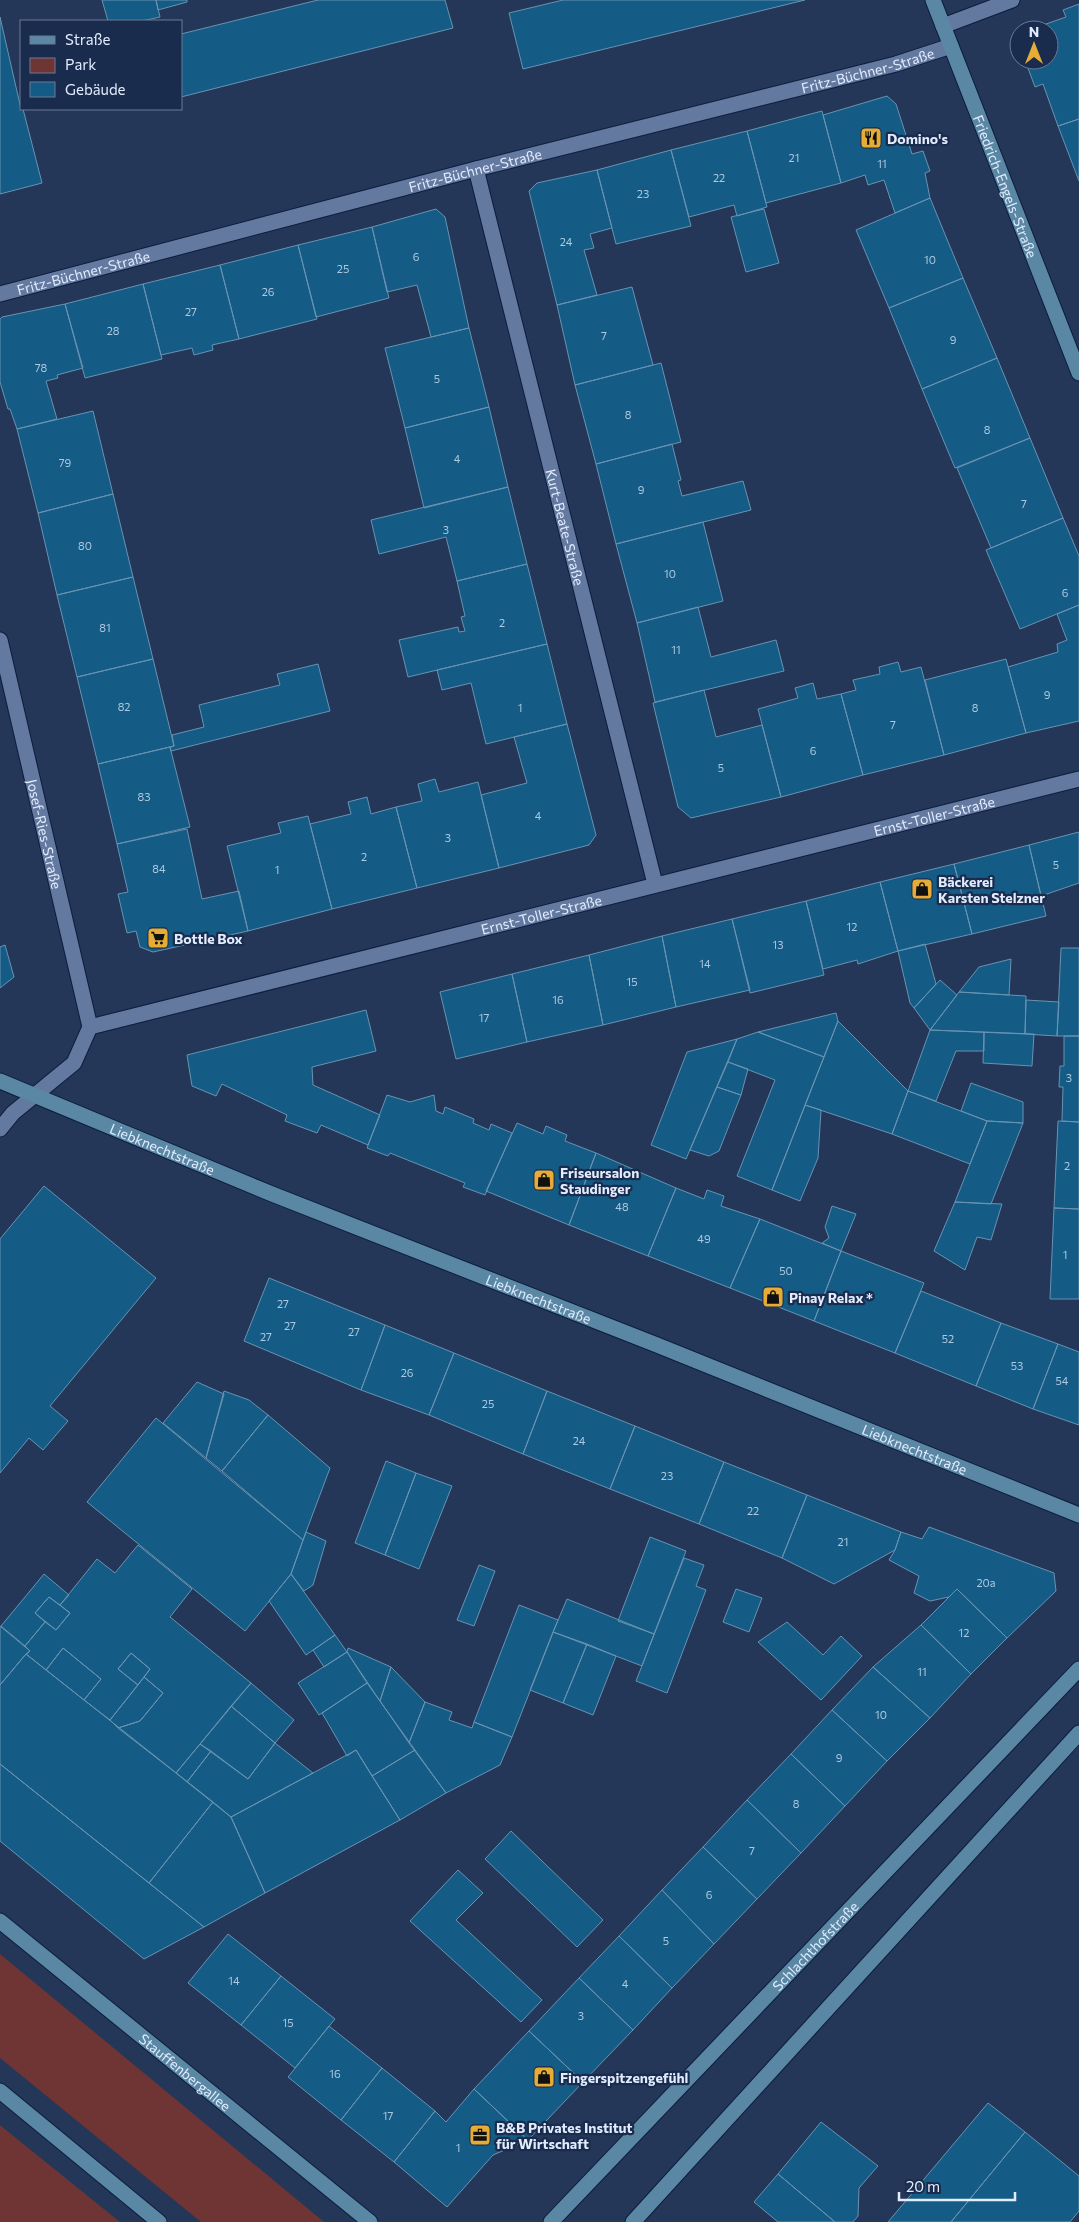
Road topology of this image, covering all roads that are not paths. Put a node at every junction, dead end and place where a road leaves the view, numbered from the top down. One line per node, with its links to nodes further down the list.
1 (933, 0): 3 (main road, Friedrich-Engels-Straße)
2 (1012, 0): 3 (street, Fritz-Büchner-Straße)
3 (943, 26): 4 (main road, Friedrich-Engels-Straße)
4 (951, 46): 5 (street, Fritz-Büchner-Straße); 7 (main road, Friedrich-Engels-Straße)
5 (476, 169): 6 (street, Fritz-Büchner-Straße); 10 (street, Kurt-Beate-Straße)
6 (0, 294)
7 (1079, 373)
8 (0, 640): 11 (street, Josef-Ries-Straße)
9 (1079, 779): 10 (street, Ernst-Toller-Straße)
10 (655, 884): 11 (street, Ernst-Toller-Straße)
11 (90, 1027): 13 (street)
12 (0, 1081): 13 (main road, Liebknechtstraße)
13 (34, 1095): 14 (street); 15 (main road, Liebknechtstraße)
14 (0, 1129)
15 (1079, 1515)
16 (1079, 1669): 22 (main road, Schlachthofstraße)
17 (1079, 1733): 23 (main road)
18 (0, 1921): 21 (main road, Stauffenbergallee)
19 (0, 2091): 20 (main road)
20 (159, 2222)
21 (370, 2222)
22 (551, 2222)
23 (632, 2222)

